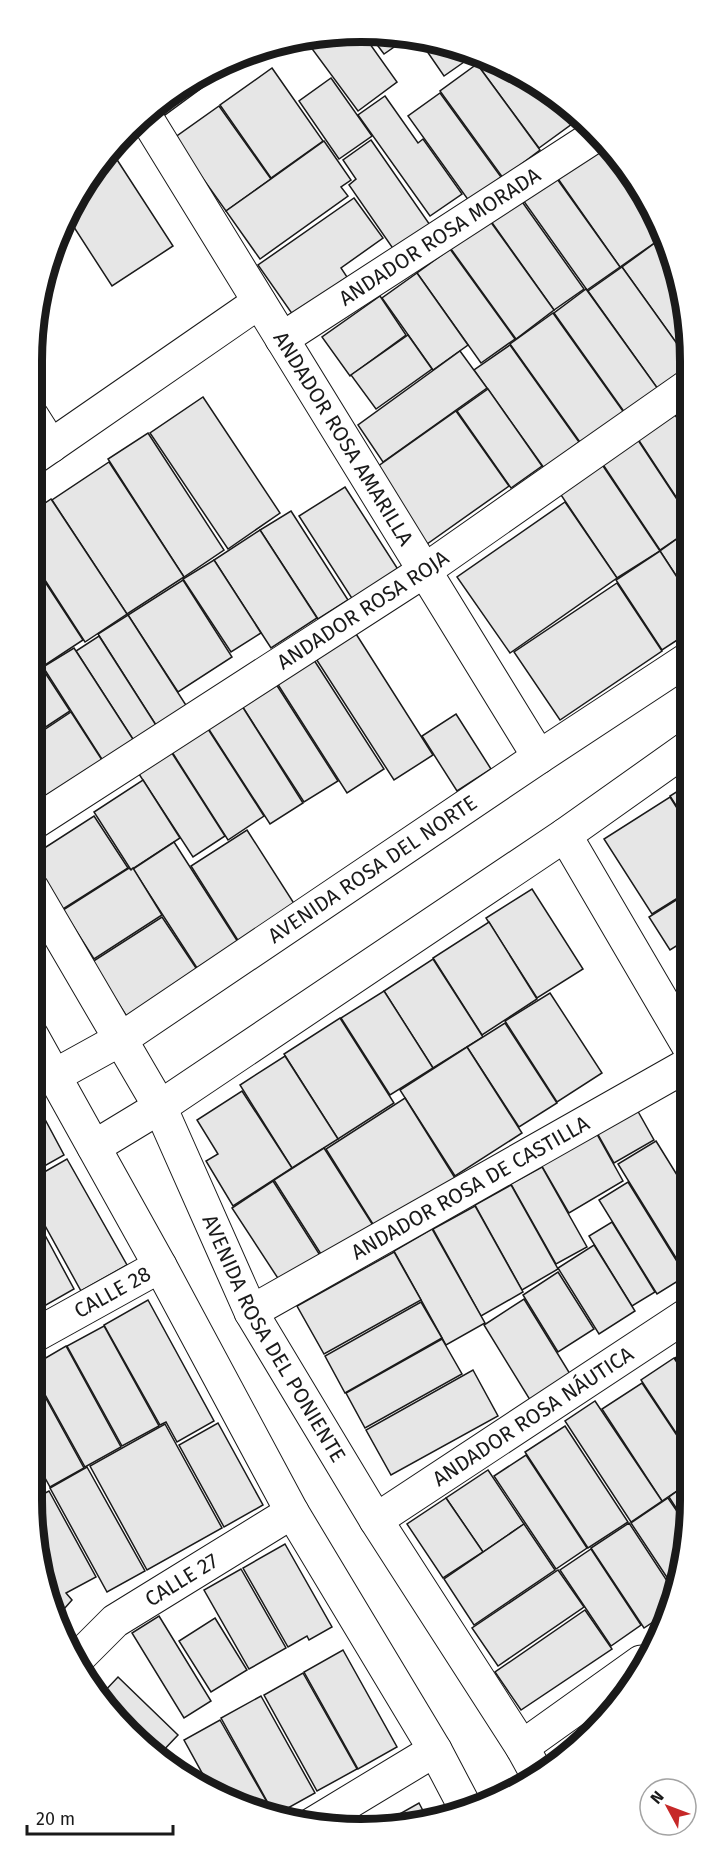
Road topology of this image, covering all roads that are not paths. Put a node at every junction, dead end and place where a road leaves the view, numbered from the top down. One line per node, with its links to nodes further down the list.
1 (149, 123): 3 (street, ANDADOR ROSA AMARILLA)
2 (590, 139): 4 (street, ANDADOR ROSA MORADA)
3 (259, 302): 4 (street, ANDADOR ROSA AMARILLA); 6 (street)
4 (282, 339): 7 (street, ANDADOR ROSA AMARILLA)
5 (680, 392): 7 (street, ANDADOR ROSA ROJA)
6 (42, 452)
7 (424, 571): 10 (street, ANDADOR ROSA AMARILLA); 11 (street, ANDADOR ROSA ROJA)
8 (680, 664): 10 (street, AVENIDA ROSA DEL NORTE)
9 (680, 753): 12 (street)
10 (539, 757): 15 (street, AVENIDA ROSA DEL NORTE)
11 (42, 818)
12 (565, 835): 14 (street); 19 (street)
13 (42, 905): 15 (street, AVENIDA ROSA DEL PONIENTE)
14 (680, 1032)
15 (121, 1040): 18 (street, AVENIDA ROSA DEL NORTE); 19 (street, AVENIDA ROSA DEL PONIENTE)
16 (42, 1054): 18 (street)
17 (680, 1069): 22 (street, ANDADOR ROSA DE CASTILLA)
18 (54, 1076): 20 (street)
19 (160, 1107): 20 (street); 22 (street, AVENIDA ROSA DEL PONIENTE)
20 (94, 1147): 21 (street)
21 (160, 1266): 24 (street, CALLE 28); 25 (street)
22 (251, 1312): 26 (street, AVENIDA ROSA DEL PONIENTE)
23 (680, 1321): 26 (street, ANDADOR ROSA NÁUTICA)
24 (42, 1331)
25 (292, 1512): 27 (street, CALLE 27); 30 (street)
26 (376, 1521): 29 (street, AVENIDA ROSA DEL PONIENTE)
27 (82, 1654)
28 (631, 1669): 29 (street)
29 (522, 1747): 31 (street, AVENIDA ROSA DEL PONIENTE)
30 (435, 1750): 32 (street); 33 (street)
31 (533, 1768)
32 (463, 1802)
33 (324, 1816)

